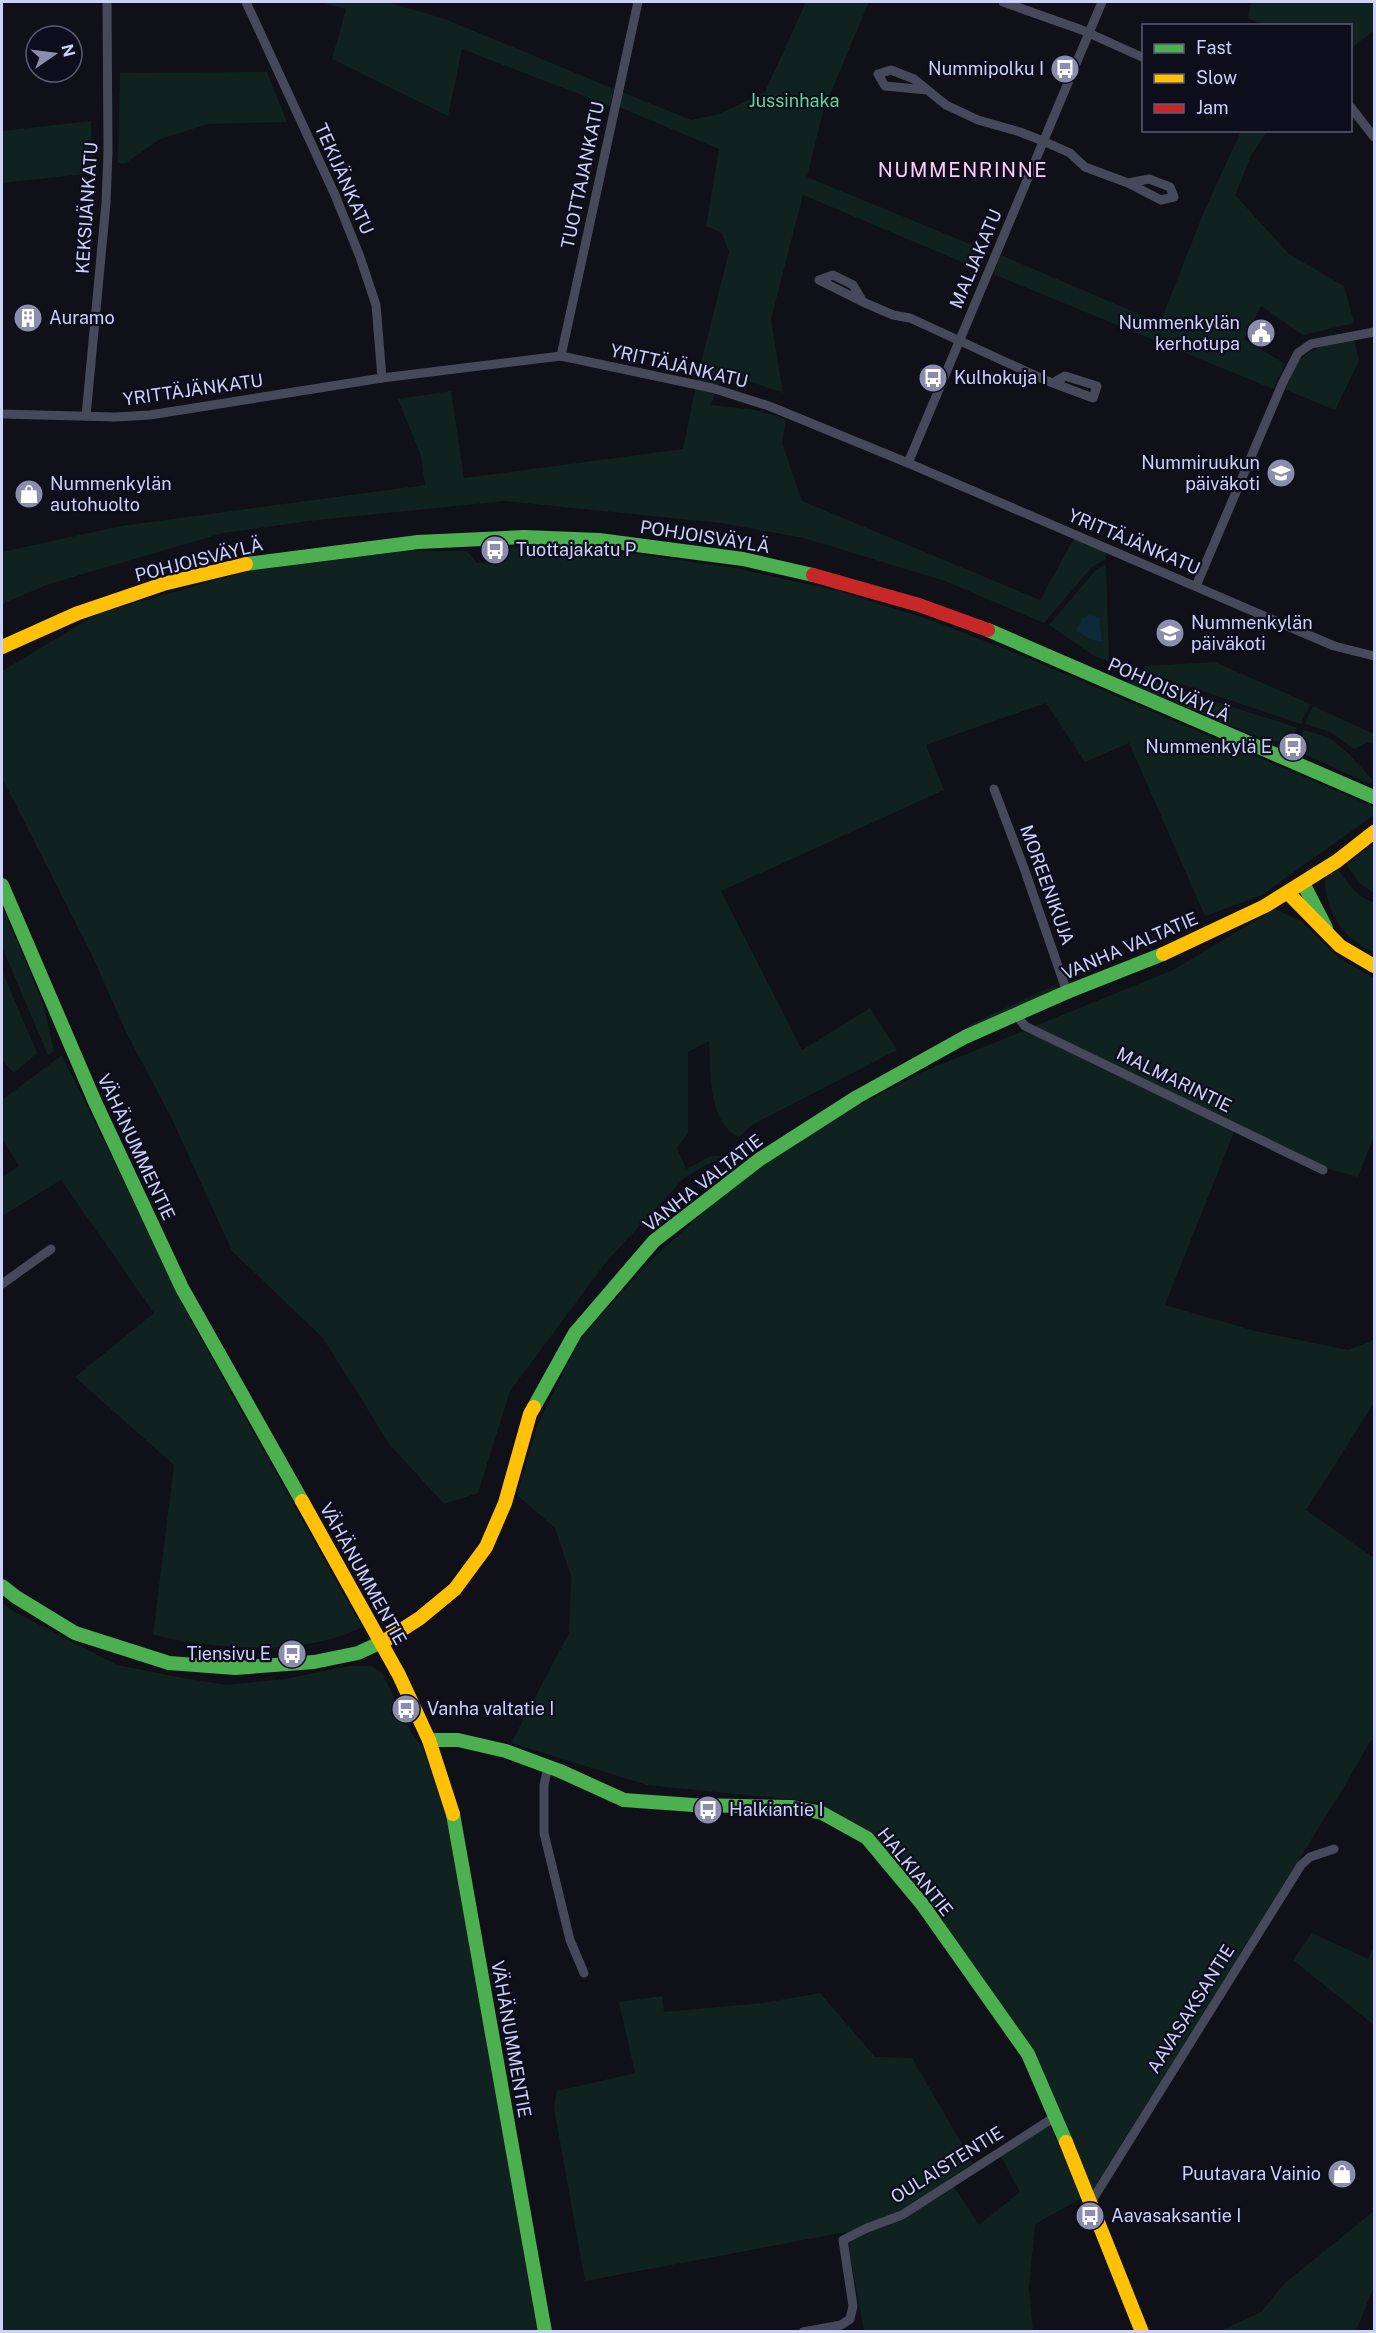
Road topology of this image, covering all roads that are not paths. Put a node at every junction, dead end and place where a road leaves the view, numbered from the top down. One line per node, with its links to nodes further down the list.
1 (107, 2): 20 (street, KEKSIJÄNKATU)
2 (246, 2): 17 (street, TEKIJÄNKATU)
3 (638, 2): 16 (street, TUOTTAJANKATU)
4 (1003, 2): 6 (street)
5 (1102, 2): 6 (street, MALJAKATU)
6 (1088, 33): 7 (street); 11 (street, MALJAKATU)
7 (1142, 58)
8 (927, 90): 11 (street)
9 (1352, 109): 10 (street)
10 (1374, 137)
11 (1043, 141): 12 (street); 15 (street, MALJAKATU)
12 (1128, 183)
13 (863, 302): 15 (street)
14 (1374, 332): 22 (street)
15 (960, 340): 18 (street); 21 (street, MALJAKATU)
16 (561, 356): 17 (street, YRITTÄJÄNKATU); 21 (street, YRITTÄJÄNKATU)
17 (382, 378): 20 (street, YRITTÄJÄNKATU)
18 (1053, 383)
19 (2, 414): 20 (street, YRITTÄJÄNKATU)
20 (86, 416)
21 (908, 463): 22 (street, YRITTÄJÄNKATU)
22 (1196, 586): 24 (street, YRITTÄJÄNKATU)
23 (2, 646): 26 (street, POHJOISVÄYLÄ)
24 (1374, 656)
25 (994, 789): 33 (street, MOREENIKUJA)
26 (1374, 797)
27 (1374, 832): 28 (street, VANHA VALTATIE)
28 (1303, 883): 30 (street, VANHA VALTATIE); 31 (street)
29 (2, 885): 39 (street, VÄHÄNUMMENTIE)
30 (1288, 893): 31 (street); 33 (street, VANHA VALTATIE)
31 (1340, 946): 32 (street)
32 (1374, 966)
33 (1067, 992): 34 (street, VANHA VALTATIE)
34 (1015, 1014): 35 (street, MALMARINTIE); 39 (street, VANHA VALTATIE)
35 (1323, 1170)
36 (51, 1249): 37 (street)
37 (2, 1284)
38 (2, 1586): 39 (street, VANHA VALTATIE)
39 (381, 1643): 40 (street, VÄHÄNUMMENTIE)
40 (429, 1740): 41 (street, HALKIANTIE); 46 (street, VÄHÄNUMMENTIE)
41 (548, 1767): 43 (street); 44 (street, HALKIANTIE)
42 (1334, 1849): 45 (street, AAVASAKSANTIE)
43 (584, 1973)
44 (1053, 2118): 45 (street, HALKIANTIE); 47 (street, OULAISTENTIE)
45 (1091, 2202): 48 (street, HALKIANTIE)
46 (544, 2331)
47 (803, 2331)
48 (1142, 2331)

